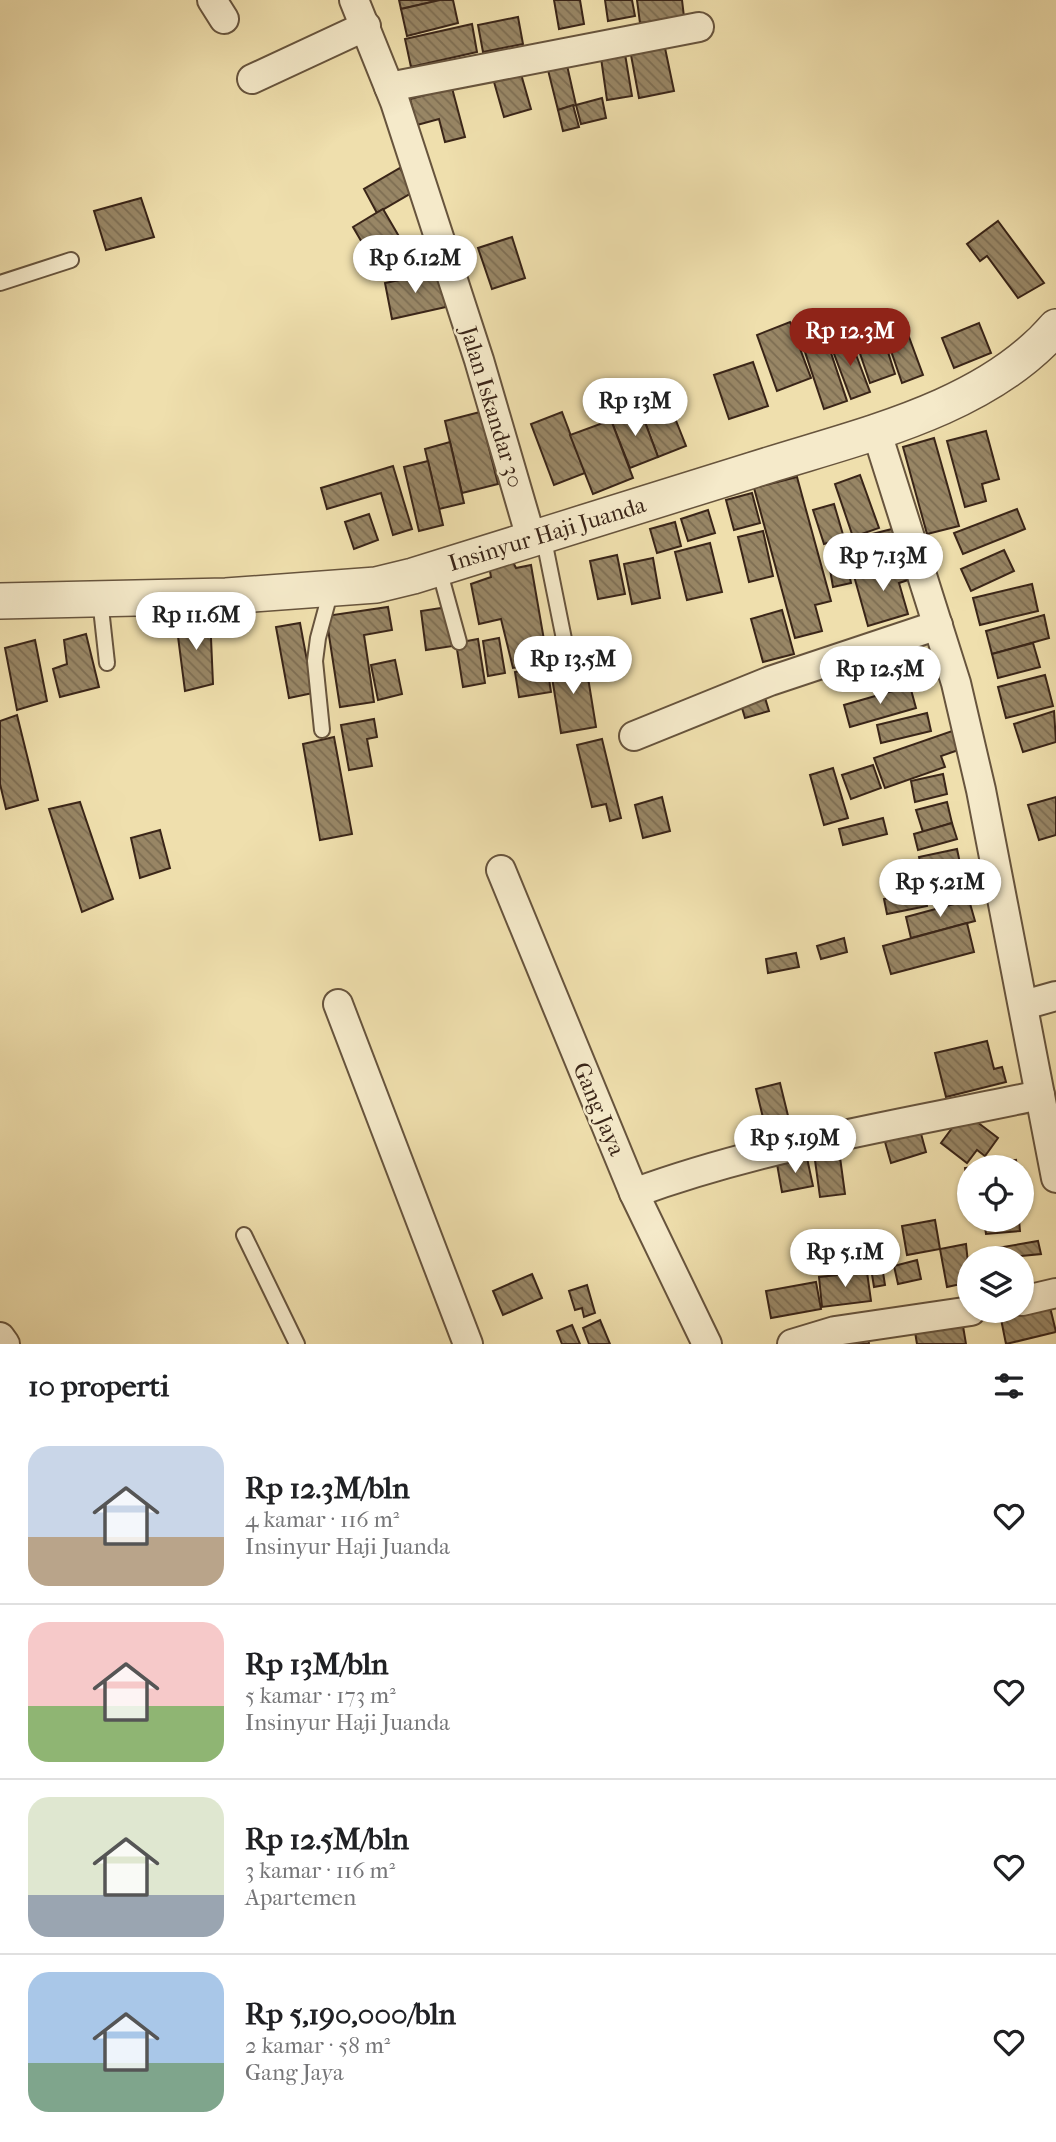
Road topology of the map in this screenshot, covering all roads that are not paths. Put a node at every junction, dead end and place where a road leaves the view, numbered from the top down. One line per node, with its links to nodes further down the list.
1 (354, 0): 2 (street, Jalan Iskandar 30)
2 (366, 26): 4 (street); 5 (street, Jalan Iskandar 30)
3 (699, 27): 5 (street)
4 (252, 79)
5 (389, 87): 10 (street, Jalan Iskandar 30)
6 (71, 260): 7 (lane)
7 (0, 284)
8 (1056, 327): 9 (street, Insinyur Haji Juanda)
9 (876, 430): 10 (street, Insinyur Haji Juanda); 15 (street)
10 (537, 536): 11 (street, Insinyur Haji Juanda); 17 (lane)
11 (439, 568): 12 (street, Insinyur Haji Juanda); 16 (lane)
12 (331, 589): 13 (street, Insinyur Haji Juanda); 19 (lane)
13 (100, 598): 14 (street, Insinyur Haji Juanda); 18 (lane)
14 (0, 601)
15 (938, 625): 20 (street); 24 (street)
16 (459, 642)
17 (567, 654)
18 (107, 663)
19 (322, 730)
20 (634, 736)
21 (501, 870): 27 (street, Gang Jaya)
22 (1056, 996): 24 (street)
23 (338, 1004): 35 (street)
24 (1024, 1005): 25 (street)
25 (1041, 1095): 26 (street); 27 (street)
26 (1056, 1178)
27 (634, 1193): 36 (street, Gang Jaya)
28 (244, 1235): 34 (lane)
29 (1056, 1293): 30 (street)
30 (1034, 1298)
31 (957, 1314): 37 (street)
32 (0, 1337): 33 (street)
33 (5, 1344)
34 (297, 1344)
35 (468, 1344)
36 (707, 1344)
37 (792, 1344)

